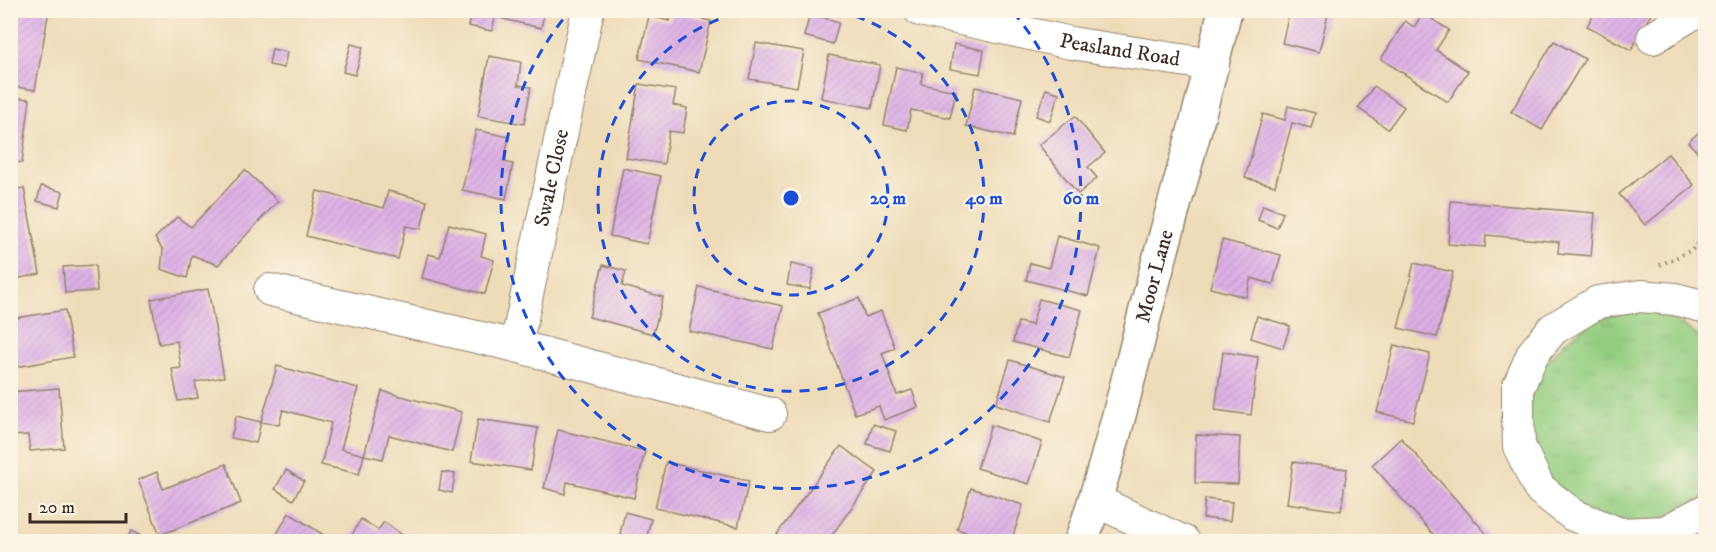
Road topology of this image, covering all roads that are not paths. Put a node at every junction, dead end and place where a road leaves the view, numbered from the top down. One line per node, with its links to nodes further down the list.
1 (588, 10): 10 (street, Swale Close)
2 (920, 10): 7 (street, Peasland Road)
3 (1225, 10): 7 (street, Moor Lane)
4 (1698, 10): 5 (street); 6 (street)
5 (1706, 20)
6 (1653, 38)
7 (1213, 65): 12 (street, Moor Lane)
8 (270, 290): 10 (street)
9 (1706, 307): 13 (street)
10 (516, 346): 11 (street)
11 (770, 414)
12 (1096, 501): 14 (street, Moor Lane); 15 (street)
13 (1706, 510)
14 (1081, 542)
15 (1184, 542)

